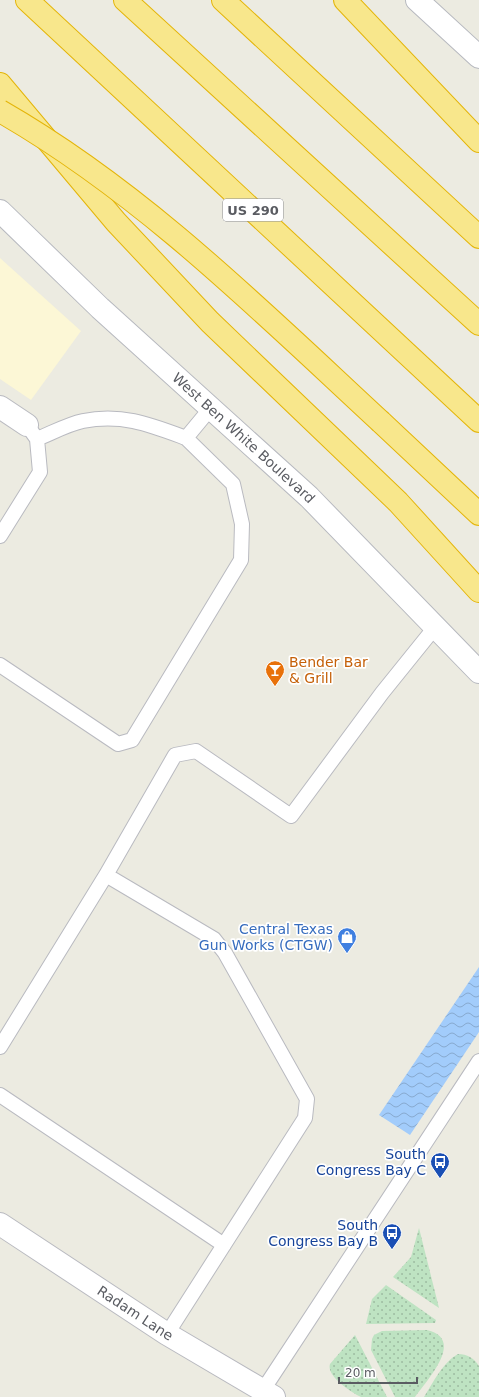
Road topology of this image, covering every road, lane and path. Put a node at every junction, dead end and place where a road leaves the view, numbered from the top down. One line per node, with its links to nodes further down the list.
1 (27, 0): 15 (highway, US 290)
2 (125, 0): 12 (highway)
3 (223, 0): 11 (highway)
4 (345, 0): 9 (highway)
5 (416, 0): 6 (main road)
6 (478, 52)
7 (0, 84): 20 (highway)
8 (0, 111): 18 (highway, bridge)
9 (479, 141)
10 (0, 211): 14 (main road, West Ben White Boulevard)
11 (479, 237)
12 (479, 324)
13 (0, 407): 16 (main road)
14 (210, 409): 17 (lane); 21 (main road, West Ben White Boulevard)
15 (479, 421)
16 (32, 432): 17 (lane); 19 (lane)
17 (186, 438): 22 (lane)
18 (479, 514)
19 (0, 536)
20 (479, 592)
21 (436, 626): 23 (main road, West Ben White Boulevard); 24 (lane)
22 (0, 665)
23 (479, 672)
24 (106, 875): 25 (lane); 29 (lane)
25 (0, 1047)
26 (479, 1061): 31 (lane)
27 (0, 1095): 29 (lane)
28 (0, 1224): 30 (main road, Radam Lane)
29 (224, 1245): 30 (lane)
30 (167, 1334): 31 (main road, Radam Lane)
31 (268, 1393)

